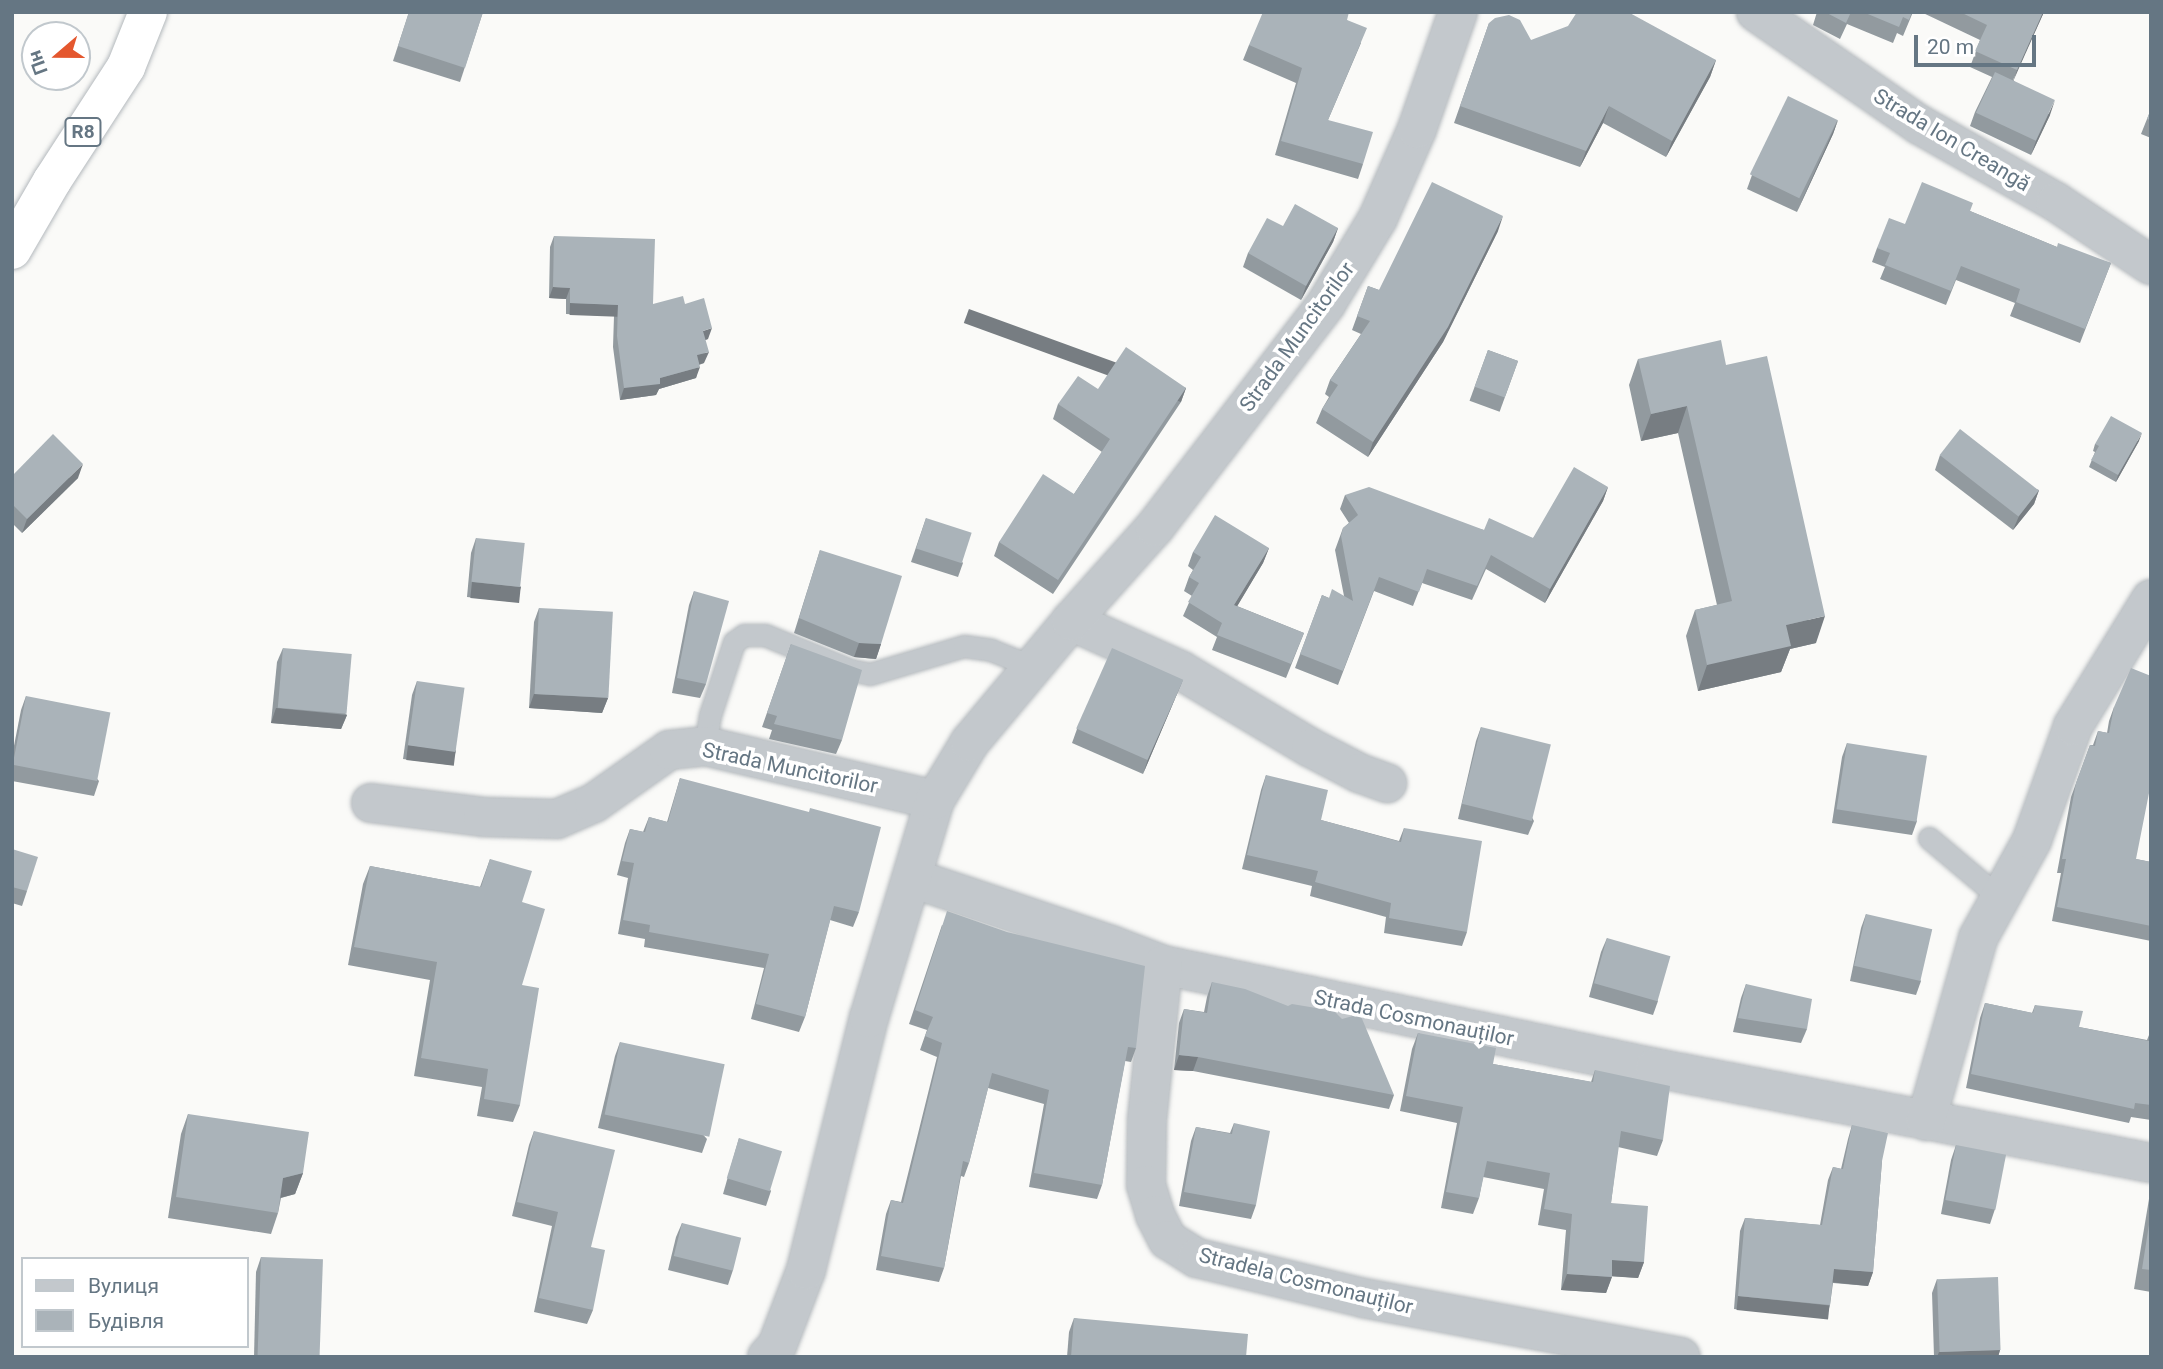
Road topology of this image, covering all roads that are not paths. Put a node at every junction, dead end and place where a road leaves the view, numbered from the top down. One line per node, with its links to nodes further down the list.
1 (148, 12): 4 (highway, R8)
2 (1458, 12): 7 (street, Strada Muncitorilor)
3 (1756, 12): 5 (street, Strada Ion Creangă)
4 (12, 250)
5 (2151, 265)
6 (2151, 599): 15 (street)
7 (1070, 621): 8 (street, Strada Muncitorilor); 10 (street)
8 (1033, 667): 9 (lane); 11 (street, Strada Muncitorilor)
9 (705, 746): 11 (street, Strada Muncitorilor); 12 (street, Strada Muncitorilor)
10 (1387, 783)
11 (935, 800): 14 (street, Strada Muncitorilor)
12 (371, 803)
13 (1928, 838): 15 (lane)
14 (912, 878): 16 (street, Strada Cosmonauților); 19 (street, Strada Muncitorilor)
15 (2000, 898): 17 (street)
16 (1163, 965): 17 (street, Strada Cosmonauților); 20 (street, Stradela Cosmonauților)
17 (1926, 1121): 18 (street, Strada Cosmonauților)
18 (2151, 1163)
19 (767, 1357)
20 (1681, 1357)

